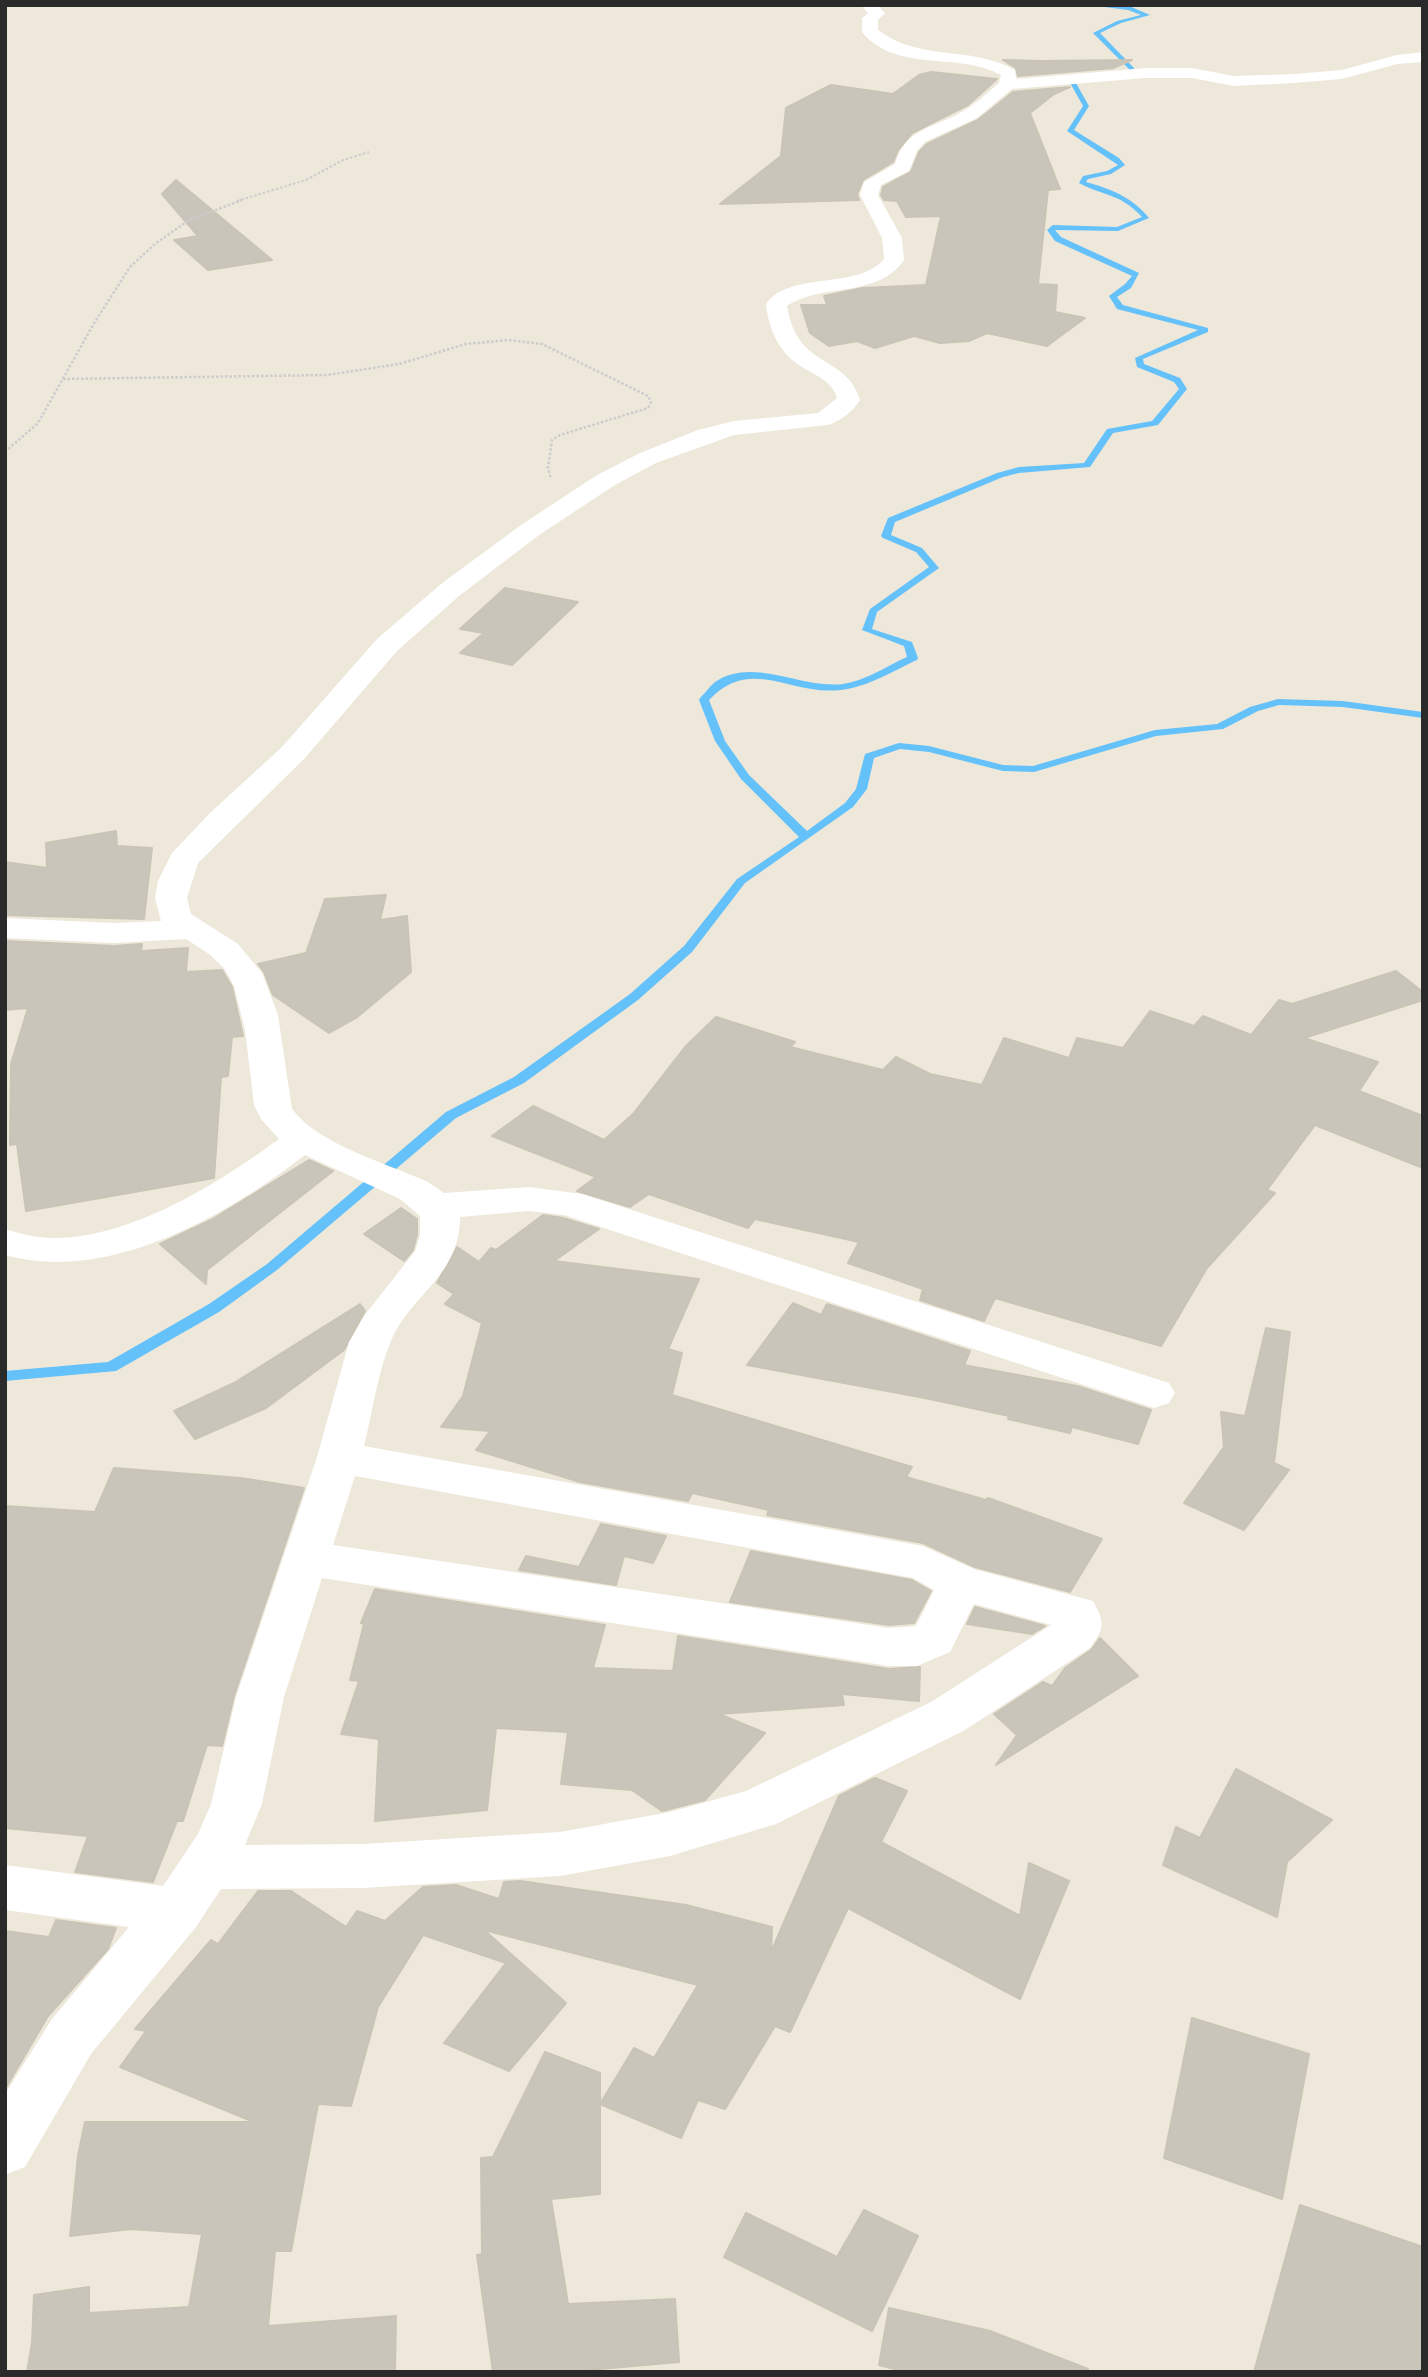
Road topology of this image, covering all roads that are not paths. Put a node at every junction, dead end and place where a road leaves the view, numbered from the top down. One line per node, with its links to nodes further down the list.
1 (867, 9): 3 (street)
2 (1423, 57): 3 (street)
3 (1007, 85): 5 (street)
4 (5, 928): 5 (street)
5 (192, 929): 6 (street)
6 (314, 1144): 7 (street); 8 (street)
7 (423, 1197): 9 (street); 10 (street)
8 (5, 1242)
9 (1154, 1393)
10 (339, 1457): 11 (street); 12 (street)
11 (306, 1558): 12 (street); 13 (street)
12 (961, 1583): 13 (street)
13 (208, 1867): 15 (street)
14 (5, 1887): 15 (street)
15 (177, 1911): 16 (street)
16 (5, 2148)

